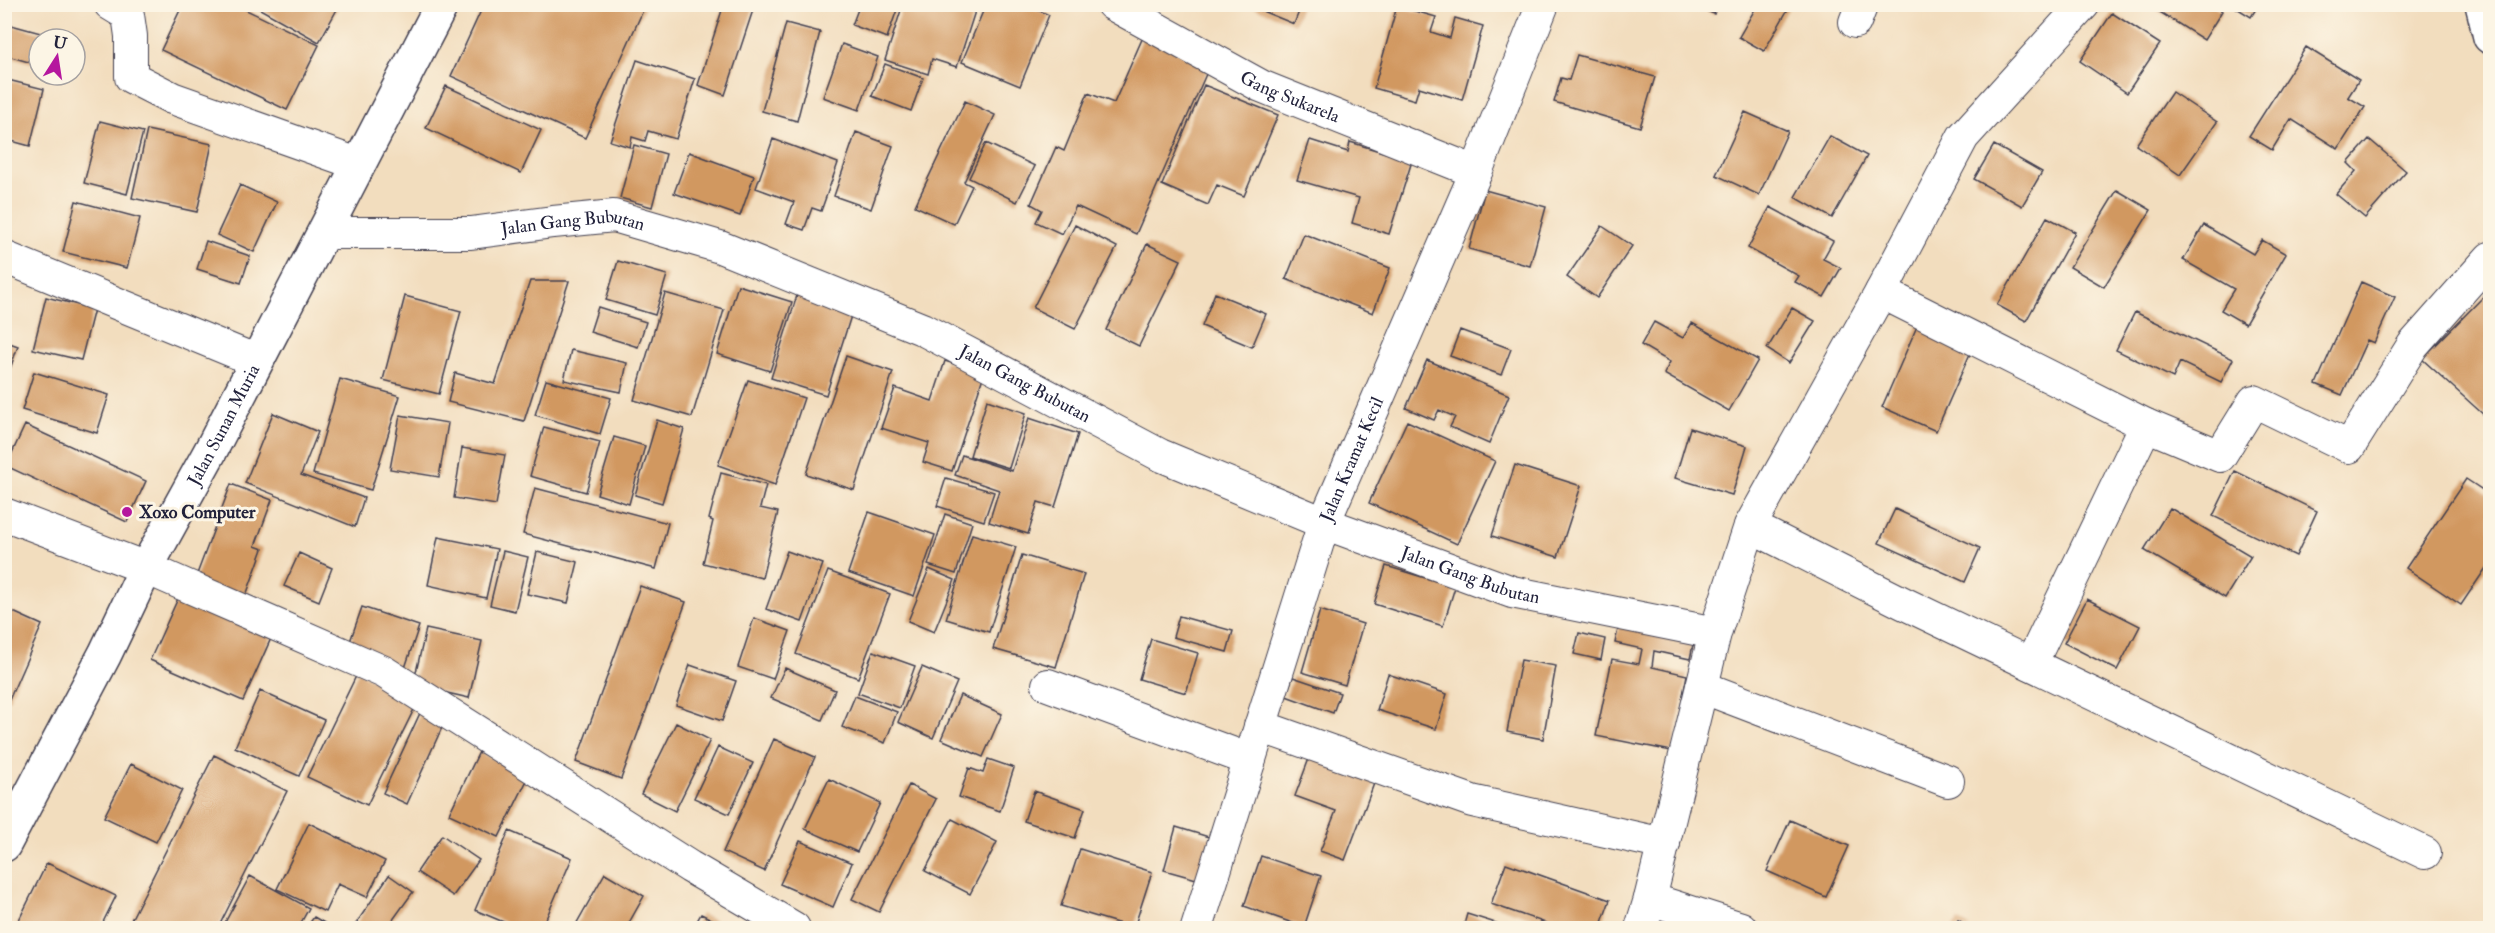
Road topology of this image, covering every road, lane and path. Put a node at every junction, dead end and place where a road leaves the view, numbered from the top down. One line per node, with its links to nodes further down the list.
1 (110, 4): 8 (street)
2 (442, 4): 8 (main road, Jalan Sunan Muria)
3 (1112, 4): 9 (street, Gang Sukarela)
4 (1543, 4): 9 (street, Jalan Kramat Kecil)
5 (2084, 4): 13 (street)
6 (2482, 4): 7 (main road)
7 (2490, 37)
8 (358, 164): 10 (main road, Jalan Sunan Muria)
9 (1476, 172): 17 (street, Jalan Kramat Kecil)
10 (324, 233): 14 (main road, Jalan Sunan Muria); 17 (street, Jalan Gang Bubutan)
11 (4, 257): 14 (street)
12 (2490, 258): 15 (street)
13 (1881, 292): 15 (street); 18 (street)
14 (257, 361): 19 (main road, Jalan Sunan Muria)
15 (2146, 424): 21 (street)
16 (4, 514): 19 (street)
17 (1324, 523): 20 (street, Jalan Gang Bubutan); 24 (street, Jalan Kramat Kecil)
18 (1750, 526): 20 (street); 21 (street)
19 (146, 568): 28 (main road, Jalan Sunan Muria); 31 (street)
20 (1715, 633): 23 (street)
21 (2031, 664): 29 (street)
22 (1048, 685): 25 (street)
23 (1702, 687): 26 (street); 27 (street)
24 (1260, 726): 25 (street, Jalan Kramat Kecil); 27 (street)
25 (1250, 760): 32 (street, Jalan Kramat Kecil)
26 (1948, 781)
27 (1664, 844): 30 (street)
28 (4, 845)
29 (2425, 853)
30 (1650, 899): 33 (street); 34 (street)
31 (794, 928)
32 (1197, 928)
33 (1641, 928)
34 (1741, 928)

